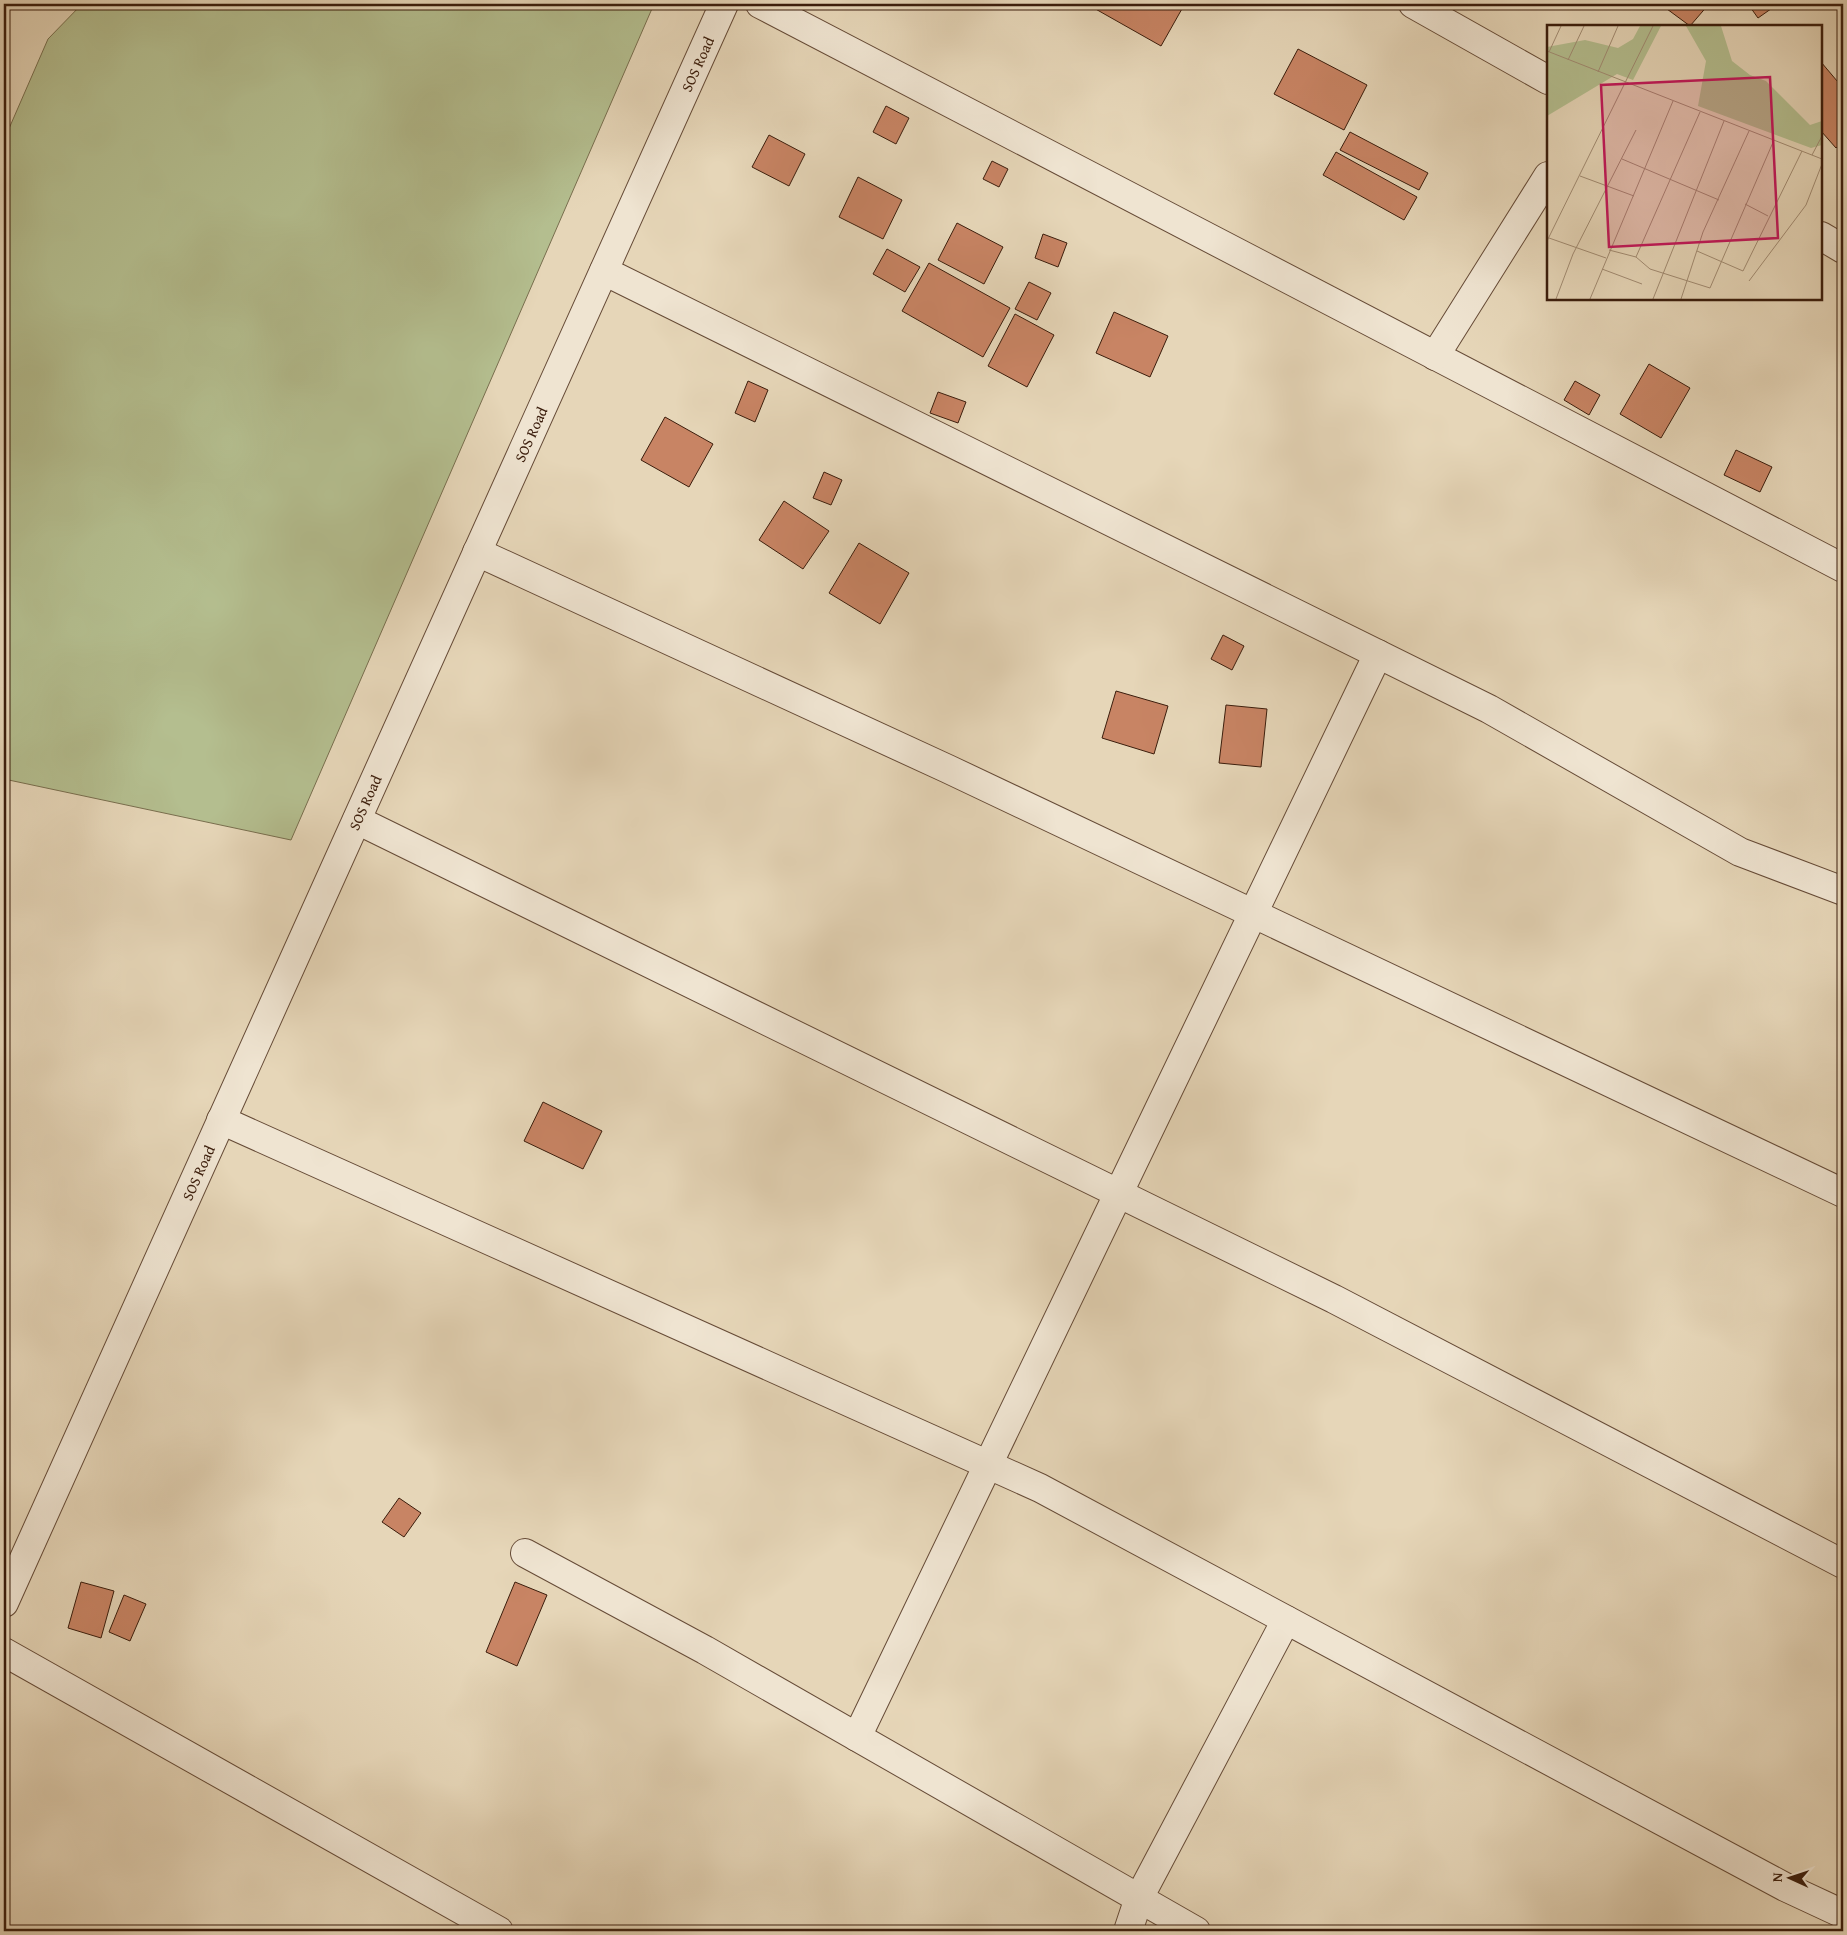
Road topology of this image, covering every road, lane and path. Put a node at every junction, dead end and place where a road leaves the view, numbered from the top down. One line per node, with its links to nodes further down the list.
1 (724, 4): 8 (street, SOS Road)
2 (760, 4): 9 (street)
3 (1413, 4): 4 (street)
4 (1547, 79)
5 (1547, 178): 9 (street)
6 (1822, 237): 7 (street)
7 (1843, 249)
8 (604, 271): 10 (street, SOS Road); 12 (street)
9 (1435, 356): 11 (street)
10 (477, 552): 13 (street, SOS Road); 15 (street)
11 (1843, 568)
12 (1378, 654): 14 (street); 15 (street)
13 (357, 820): 16 (street, SOS Road); 17 (street)
14 (1843, 891)
15 (1253, 914): 17 (street); 18 (street)
16 (221, 1120): 19 (street); 22 (street, SOS Road)
17 (1118, 1193): 19 (street); 21 (street)
18 (1843, 1193)
19 (988, 1465): 23 (street); 25 (street)
20 (525, 1553): 25 (street)
21 (1843, 1564)
22 (4, 1603)
23 (1286, 1620): 26 (street); 27 (street)
24 (4, 1652): 28 (street)
25 (857, 1737): 26 (street)
26 (1139, 1898): 29 (street); 30 (street)
27 (1843, 1914)
28 (499, 1931)
29 (1128, 1931)
30 (1196, 1931)

